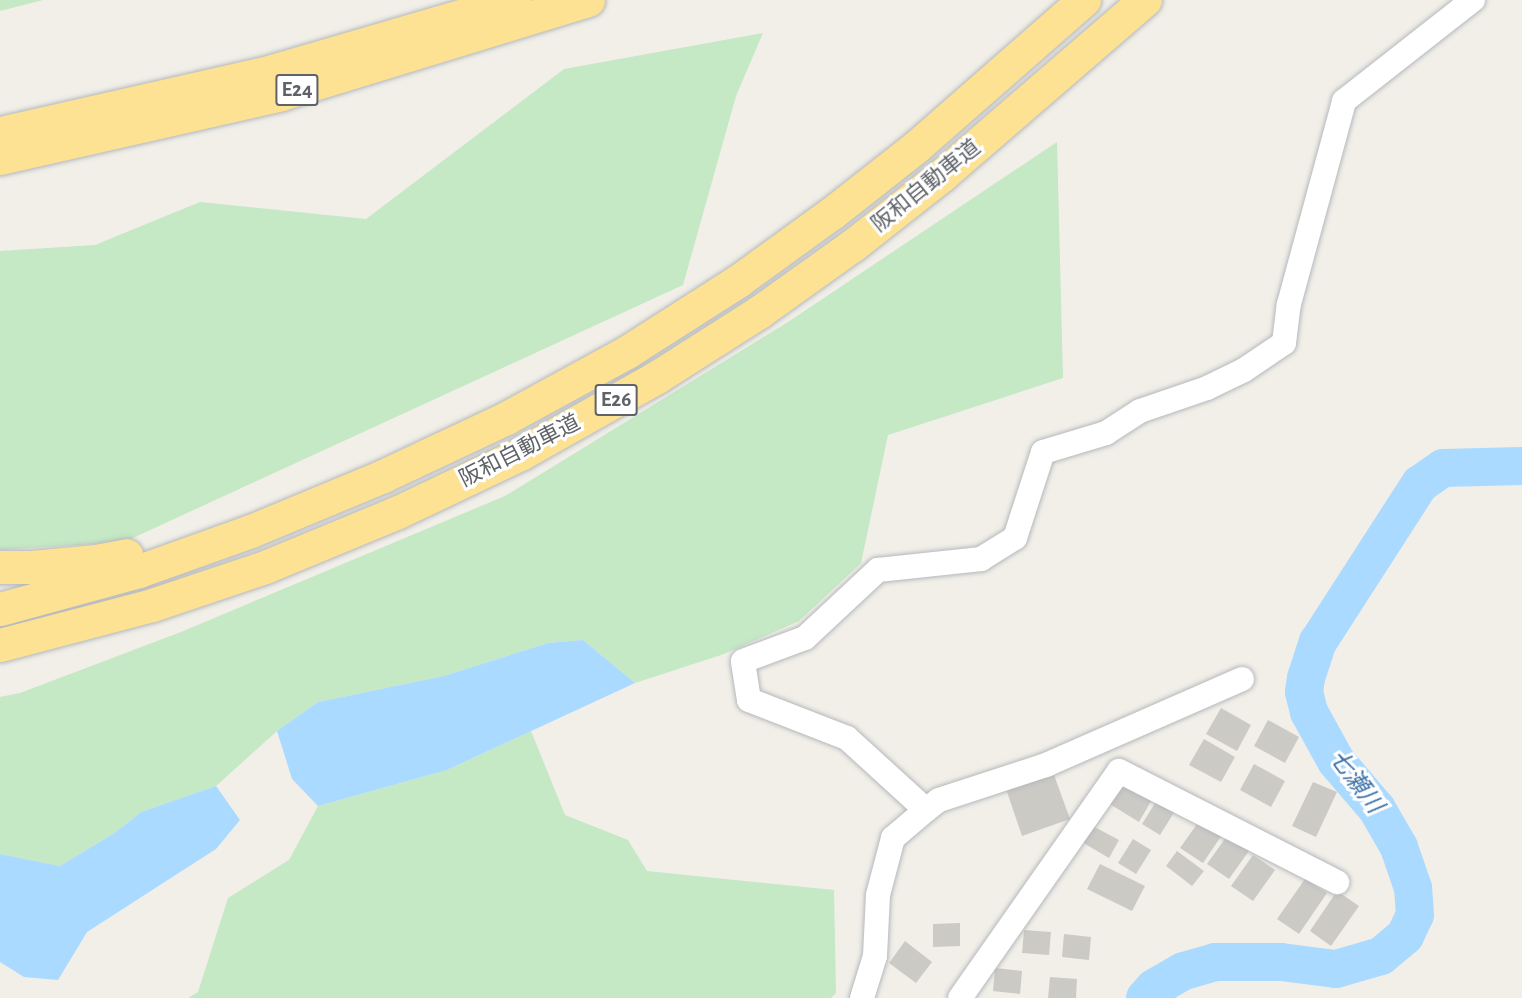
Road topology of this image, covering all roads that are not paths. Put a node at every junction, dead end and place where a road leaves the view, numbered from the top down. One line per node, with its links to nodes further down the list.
1 (515, 0): 6 (highway, E24)
2 (588, 0): 7 (highway, E24)
3 (1084, 0): 8 (highway, 阪和自動車道 / E26)
4 (1145, 0): 10 (highway, 阪和自動車道 / E26)
5 (1473, 0): 15 (street)
6 (0, 133)
7 (0, 158)
8 (627, 352): 9 (highway); 11 (highway, 阪和自動車道 / E26)
9 (0, 567)
10 (152, 605): 12 (highway, 阪和自動車道 / E26); 13 (highway)
11 (0, 609)
12 (0, 645)
13 (0, 662)
14 (1242, 679): 15 (street)
15 (926, 810): 17 (street)
16 (1337, 882): 18 (street)
17 (862, 998)
18 (960, 998)

